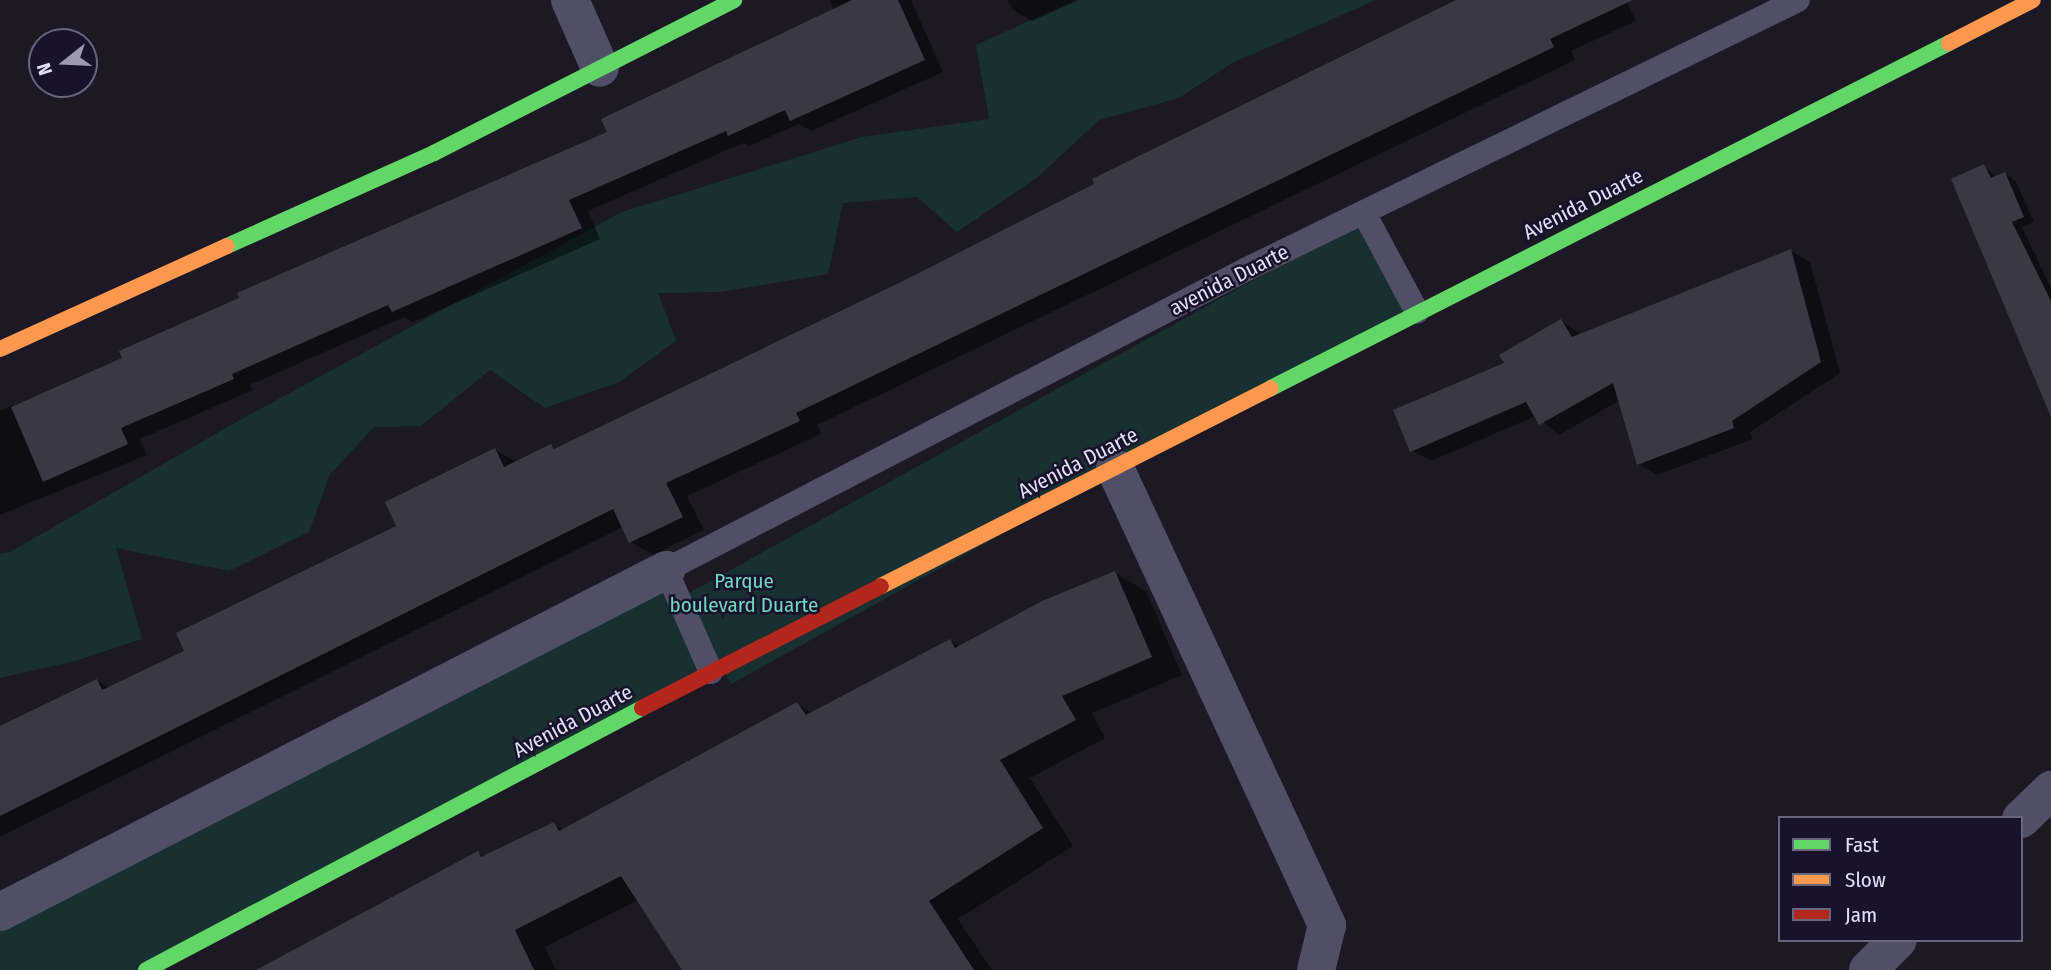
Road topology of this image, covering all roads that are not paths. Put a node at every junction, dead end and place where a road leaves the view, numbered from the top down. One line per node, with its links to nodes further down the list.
1 (570, 0): 5 (street)
2 (734, 0): 5 (main road)
3 (1798, 0): 6 (lane, avenida Duarte)
4 (2033, 0): 7 (main road, Avenida Duarte)
5 (600, 68): 8 (main road)
6 (1364, 213): 7 (lane); 10 (lane, avenida Duarte)
7 (1417, 312): 9 (main road, Avenida Duarte)
8 (0, 349)
9 (1115, 468): 11 (main road, Avenida Duarte); 17 (street)
10 (666, 570): 11 (lane); 14 (street)
11 (711, 672): 16 (main road, Avenida Duarte)
12 (2051, 790): 13 (street)
13 (2023, 817)
14 (0, 912)
15 (1896, 942): 18 (street)
16 (146, 970)
17 (1316, 970)
18 (1868, 970)

